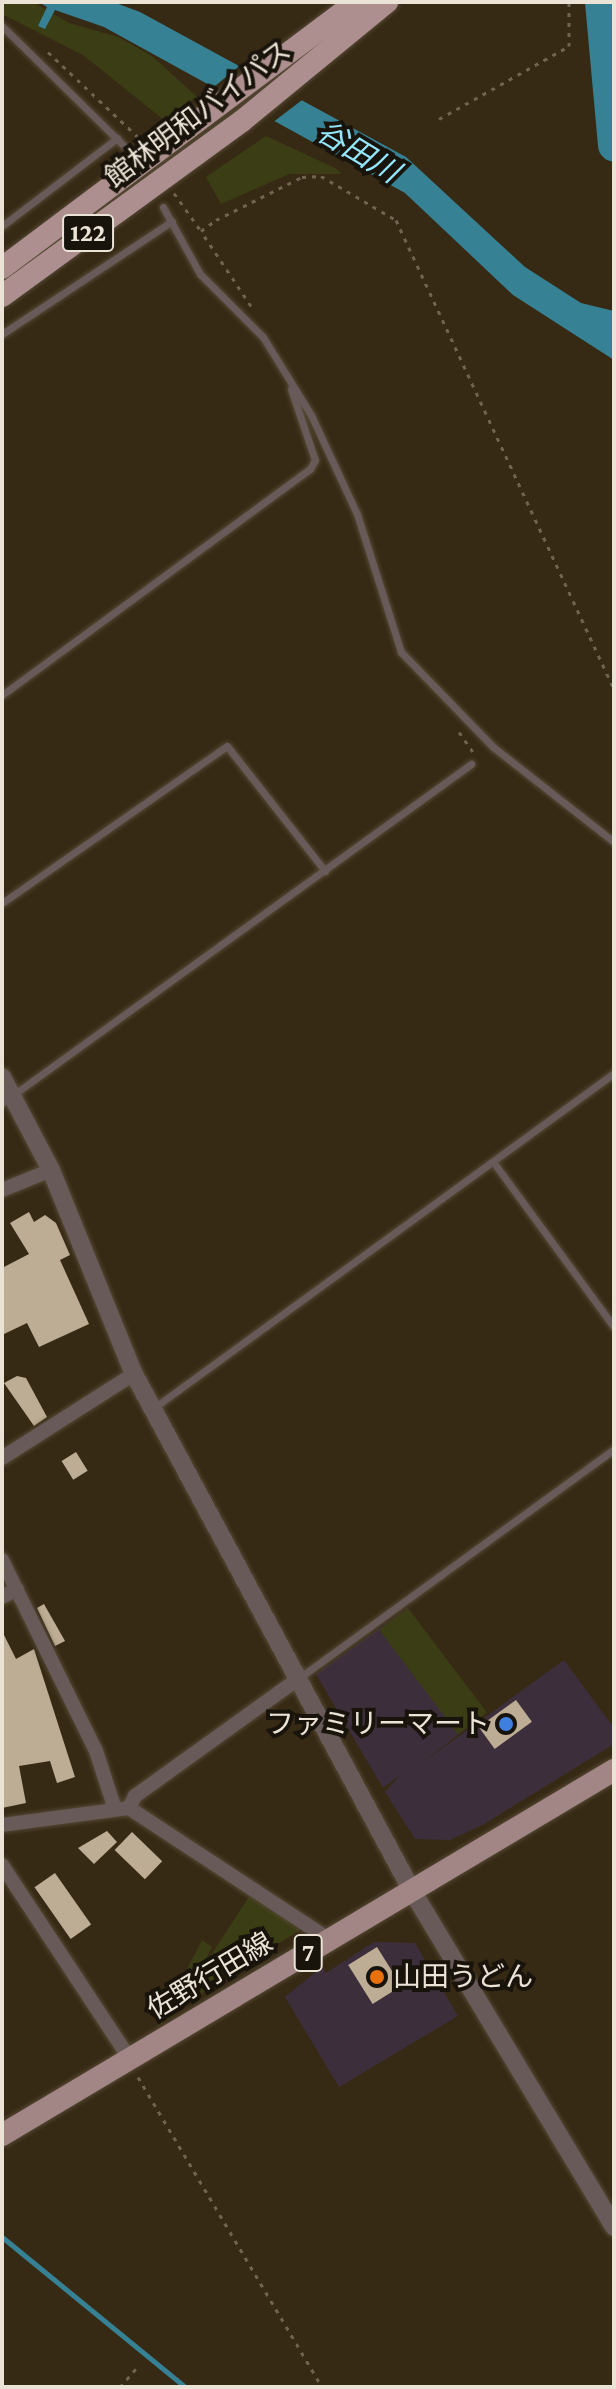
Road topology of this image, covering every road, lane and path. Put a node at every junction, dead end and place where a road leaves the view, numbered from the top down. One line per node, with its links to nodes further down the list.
1 (356, 2): 9 (highway, 館林明和バイパス / 122)
2 (387, 2): 10 (highway, 館林明和バイパス / 122)
3 (569, 2): 6 (path)
4 (2, 26): 5 (lane)
5 (29, 49): 7 (lane); 9 (path)
6 (439, 119)
7 (117, 138): 8 (lane); 13 (lane)
8 (126, 148)
9 (154, 149): 15 (highway, 館林明和バイパス / 122)
10 (173, 180): 14 (path); 16 (highway, 館林明和バイパス / 122)
11 (163, 207): 12 (lane)
12 (172, 221): 17 (lane); 18 (lane)
13 (2, 226)
14 (201, 231): 18 (path); 20 (path)
15 (2, 268)
16 (2, 296)
17 (2, 334)
18 (263, 337): 19 (lane)
19 (288, 379): 21 (lane); 22 (lane)
20 (614, 689)
21 (2, 695)
22 (450, 707): 23 (path); 24 (lane)
23 (471, 764): 25 (lane)
24 (614, 842)
25 (325, 871): 26 (lane); 29 (lane)
26 (2, 903)
27 (614, 1073): 30 (lane)
28 (2, 1077): 29 (street)
29 (8, 1100): 31 (street)
30 (494, 1163): 33 (lane); 35 (lane)
31 (51, 1170): 32 (street); 34 (street)
32 (2, 1190)
33 (614, 1327)
34 (134, 1374): 35 (street); 37 (street)
35 (153, 1408): 41 (street)
36 (614, 1449): 41 (lane)
37 (2, 1458)
38 (2, 1560): 39 (street)
39 (17, 1589): 40 (street); 43 (street)
40 (2, 1597)
41 (298, 1679): 43 (street); 46 (street)
42 (614, 1770): 46 (main road, 佐野行田線 / 7)
43 (122, 1809): 44 (street); 47 (street)
44 (2, 1825)
45 (2, 1865): 48 (street)
46 (411, 1889): 47 (main road, 佐野行田線 / 7); 50 (street)
47 (330, 1940): 48 (main road, 佐野行田線 / 7)
48 (129, 2060): 49 (main road, 佐野行田線 / 7); 53 (path)
49 (2, 2135)
50 (614, 2227)
51 (139, 2365): 52 (path)
52 (120, 2387)
53 (322, 2387)

